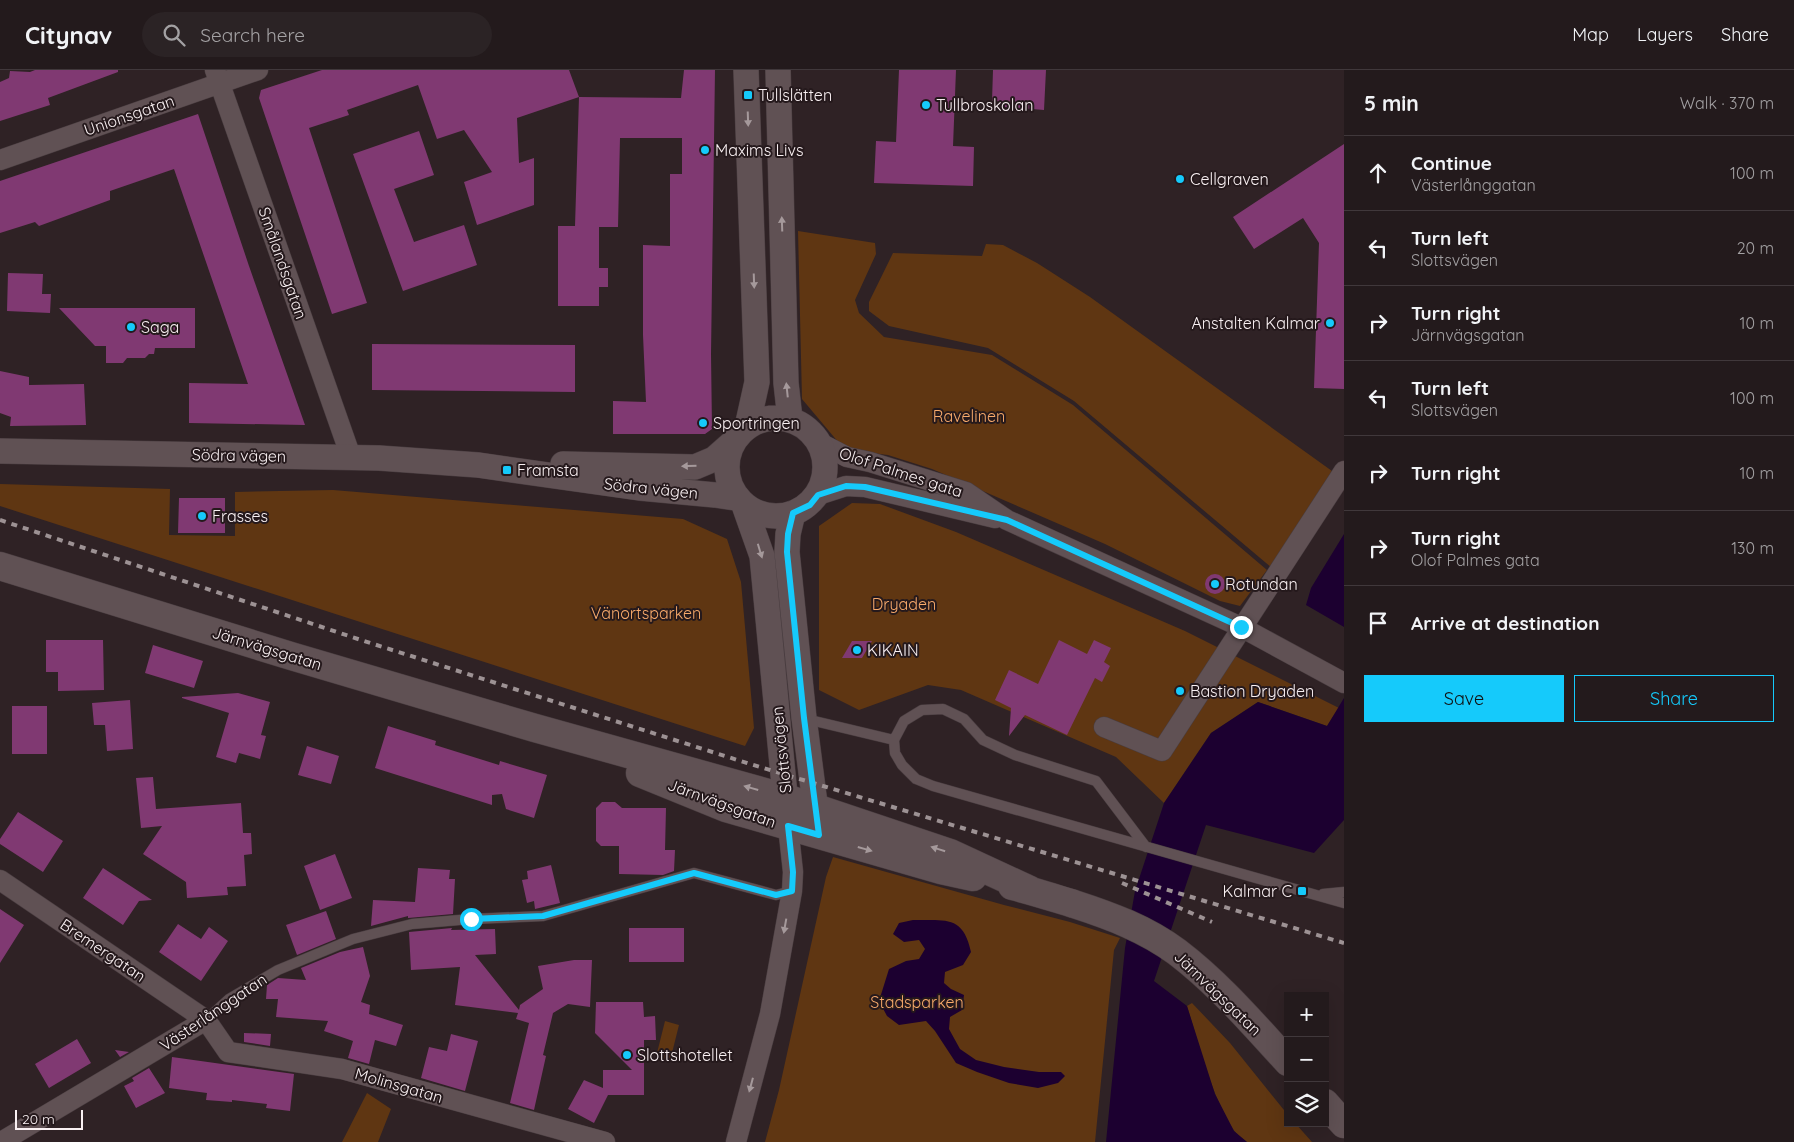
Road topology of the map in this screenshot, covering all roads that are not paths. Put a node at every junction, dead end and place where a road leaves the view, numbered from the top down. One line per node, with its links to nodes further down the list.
1 (258, 70): 4 (street, Unionsgatan)
2 (746, 70): 7 (street, one-way to 7)
3 (778, 70): 6 (street, one-way to 3)
4 (218, 76): 5 (street, Unionsgatan); 10 (street, Smålandsgatan)
5 (0, 160)
6 (790, 419): 7 (street); 8 (street)
7 (739, 436): 11 (street, Södra vägen, one-way to 11); 14 (street)
8 (820, 443): 13 (street); 16 (street, Olof Palmes gata)
9 (0, 451): 10 (street, Södra vägen)
10 (351, 457): 11 (street, Södra vägen)
11 (478, 465): 14 (street, Södra vägen)
12 (1344, 471): 18 (street)
13 (818, 495): 15 (street); 16 (street, Olof Palmes gata)
14 (740, 502): 15 (street); 20 (street, Slottsvägen, one-way to 20)
15 (793, 513): 21 (street, Slottsvägen)
16 (1007, 520): 18 (street, Olof Palmes gata)
17 (0, 566): 23 (main road, Järnvägsgatan)
18 (1241, 627): 19 (street, Olof Palmes gata); 22 (street)
19 (1344, 683)
20 (775, 684): 21 (lane); 25 (street, Slottsvägen)
21 (796, 714): 24 (lane); 26 (street, Slottsvägen)
22 (1104, 727)
23 (535, 728): 25 (main road, Järnvägsgatan, one-way to 23); 27 (main road, Järnvägsgatan)
24 (894, 740): 28 (lane); 28 (lane)
25 (786, 798): 26 (main road, Järnvägsgatan); 27 (street, Slottsvägen)
26 (818, 822): 27 (main road, Järnvägsgatan); 35 (main road, Järnvägsgatan)
27 (788, 826): 30 (street, Slottsvägen)
28 (1146, 847): 32 (lane)
29 (0, 880): 34 (street, Bremergatan)
30 (792, 891): 34 (lane, Västerlånggatan); 40 (street, Slottsvägen, one-way to 40)
31 (1344, 892): 32 (lane)
32 (1317, 895): 33 (lane)
33 (1344, 903)
34 (206, 1020): 38 (street, Västerlånggatan); 39 (street, Molinsgatan)
35 (1284, 1058)
36 (1329, 1107): 37 (main road)
37 (1344, 1124)
38 (1, 1142)
39 (605, 1142)
40 (736, 1142)

